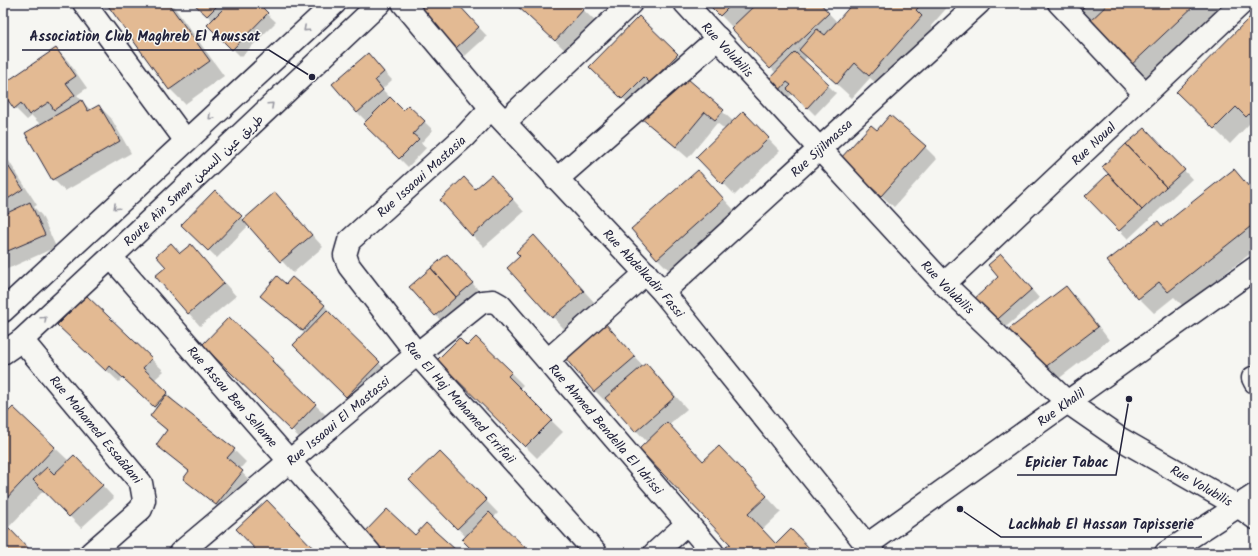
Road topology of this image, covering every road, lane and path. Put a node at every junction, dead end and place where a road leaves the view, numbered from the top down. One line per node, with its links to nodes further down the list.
1 (84, 3): 13 (street)
2 (335, 3): 13 (street, one-way to 13)
3 (380, 3): 17 (street, Route Aïn Smen طريق عين السمن, one-way to 3)
4 (403, 3): 12 (street, Rue Abdelkadir Fassi)
5 (631, 3): 12 (street, Rue Issaoui Mastasia)
6 (686, 3): 10 (street, Rue Volubilis)
7 (979, 3): 14 (street, Rue Sijilmassa)
8 (1059, 3): 11 (street)
9 (1242, 3): 11 (street, Rue Noual)
10 (718, 38): 14 (street, Rue Volubilis); 15 (street)
11 (1145, 94): 20 (street, Rue Noual)
12 (498, 115): 15 (street, Rue Abdelkadir Fassi); 16 (street, Rue Issaoui Mastasia)
13 (186, 141): 23 (street, one-way to 23)
14 (819, 148): 20 (street, Rue Volubilis); 21 (street, Rue Sijilmassa)
15 (555, 178): 19 (street, Rue Abdelkadir Fassi)
16 (349, 241): 26 (street, Rue El Haj Mohamed Errifaii)
17 (111, 257): 24 (street, Route Aïn Smen طريق عين السمن, one-way to 17); 29 (street, Rue Assou Ben Sellame)
18 (1255, 268): 28 (street, Rue Khalil)
19 (646, 273): 21 (street, Rue Abdelkadir Fassi); 27 (street)
20 (944, 284): 28 (street, Rue Volubilis)
21 (663, 292): 33 (street, Rue Abdelkadir Fassi)
22 (500, 305): 26 (street, Rue Issaoui El Mastassi); 27 (street, Rue Ahmed Bendella El Idrissi)
23 (3, 311)
24 (22, 340): 25 (street, Route Aïn Smen طريق عين السمن); 34 (street, Rue Mohamed Essaâdani)
25 (3, 353)
26 (417, 354): 29 (street, Rue Issaoui El Mastassi); 37 (street, Rue El Haj Mohamed Errifaii)
27 (548, 360): 31 (street, Rue Ahmed Bendella El Idrissi)
28 (1067, 402): 30 (street, Rue Volubilis); 33 (street, Rue Khalil)
29 (289, 460): 35 (street, Rue Issaoui El Mastassi); 36 (street, Rue Assou Ben Sellame)
30 (1249, 506): 32 (street)
31 (688, 523): 38 (street); 39 (street, Rue Ahmed Bendella El Idrissi)
32 (1192, 546): 40 (street)
33 (870, 549)
34 (91, 553)
35 (180, 553)
36 (370, 553)
37 (596, 553)
38 (656, 553)
39 (713, 553)
40 (1166, 553)

